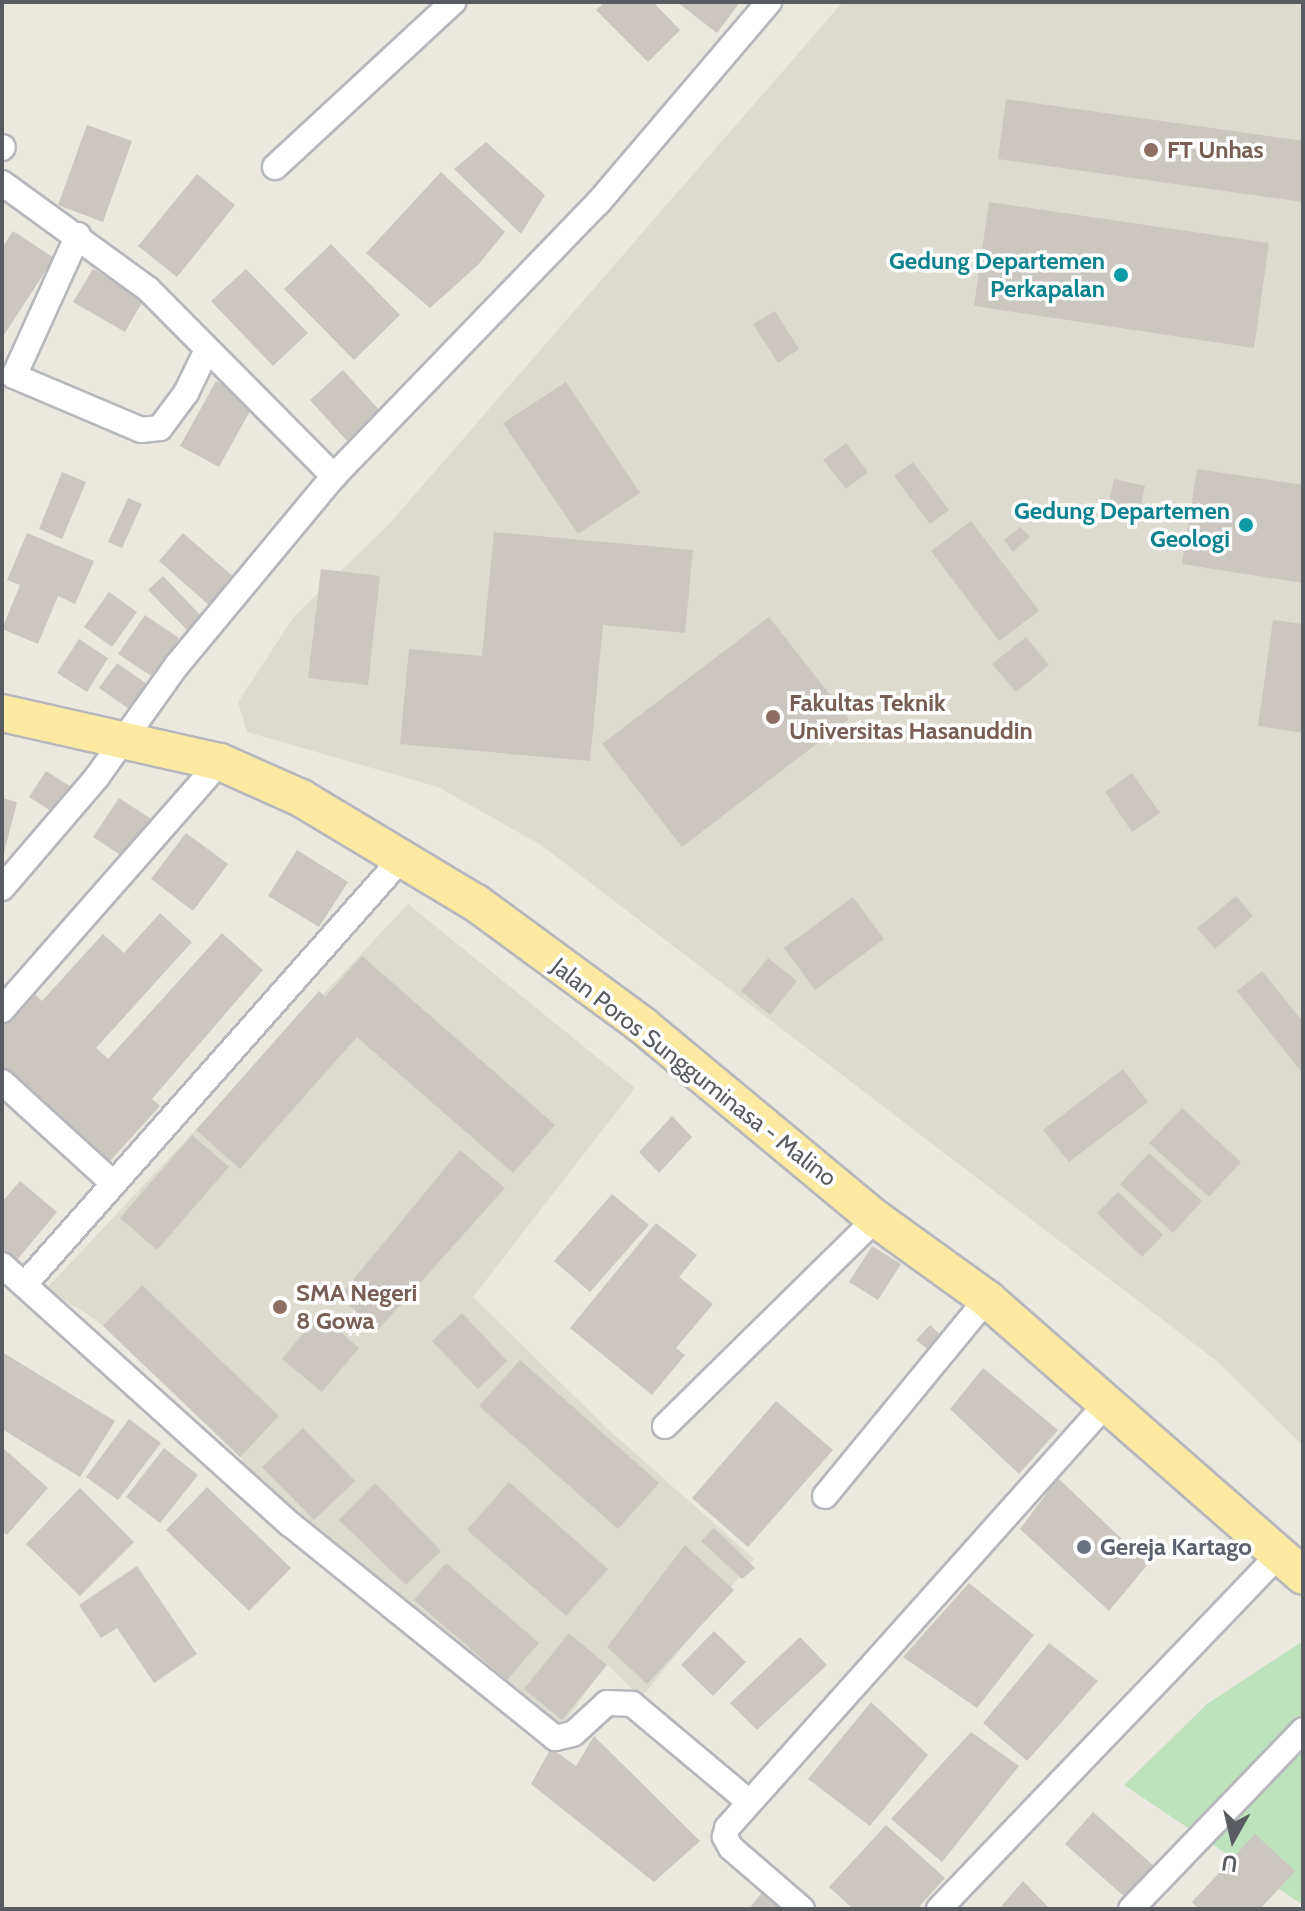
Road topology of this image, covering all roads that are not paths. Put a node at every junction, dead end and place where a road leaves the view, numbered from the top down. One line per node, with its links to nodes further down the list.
1 (453, 2): 3 (street)
2 (769, 2): 7 (street)
3 (275, 167)
4 (2, 183): 5 (street)
5 (78, 235): 6 (street); 6 (street)
6 (207, 350): 7 (street)
7 (334, 476): 9 (street)
8 (2, 713): 9 (main road, Jalan Poros Sungguminasa - Malino)
9 (124, 737): 10 (main road, Jalan Poros Sungguminasa - Malino); 12 (street)
10 (220, 762): 11 (main road, Jalan Poros Sungguminasa - Malino); 13 (street)
11 (402, 858): 15 (street); 16 (main road, Jalan Poros Sungguminasa - Malino)
12 (2, 888)
13 (2, 1010)
14 (2, 1082): 15 (street)
15 (113, 1183): 18 (street)
16 (876, 1219): 19 (main road, Jalan Poros Sungguminasa - Malino); 21 (street)
17 (2, 1265): 18 (street)
18 (25, 1284): 25 (street)
19 (987, 1299): 20 (main road, Jalan Poros Sungguminasa - Malino); 22 (street)
20 (1107, 1403): 23 (main road, Jalan Poros Sungguminasa - Malino); 25 (street)
21 (665, 1426)
22 (825, 1496)
23 (1291, 1564): 27 (street)
24 (1303, 1730): 28 (street)
25 (749, 1802): 26 (street)
26 (802, 1909)
27 (939, 1909)
28 (1131, 1909)

